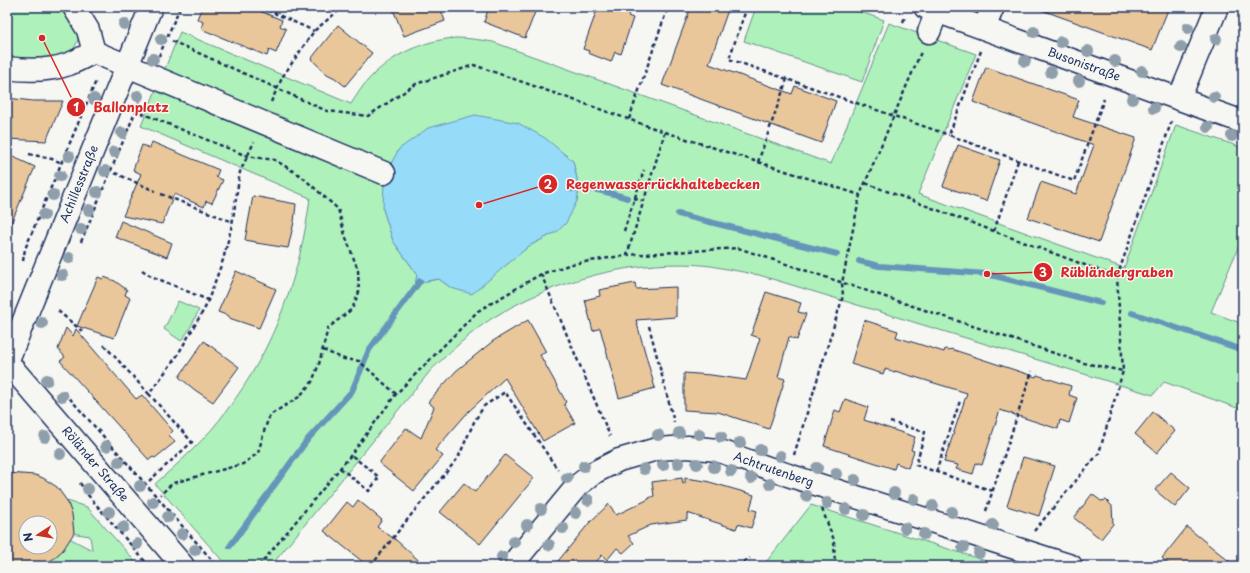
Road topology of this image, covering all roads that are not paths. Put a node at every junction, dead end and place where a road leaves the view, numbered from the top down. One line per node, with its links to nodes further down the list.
1 (74, 7): 8 (street)
2 (151, 7): 9 (street, Achillesstraße)
3 (993, 7): 6 (street)
4 (1217, 7): 11 (street)
5 (931, 9): 6 (street, Busonistraße); 7 (street)
6 (984, 28): 11 (street, Busonistraße)
7 (929, 32)
8 (94, 52): 9 (street); 10 (street)
9 (128, 65): 13 (street); 14 (street, Achillesstraße)
10 (7, 68)
11 (1179, 99): 12 (street, Busonistraße)
12 (1243, 122)
13 (384, 173)
14 (7, 362): 16 (street, Röländer Straße)
15 (1021, 559): 17 (street, Achtrutenberg); 18 (street, Achtrutenberg)
16 (183, 566)
17 (511, 566)
18 (1071, 566)

